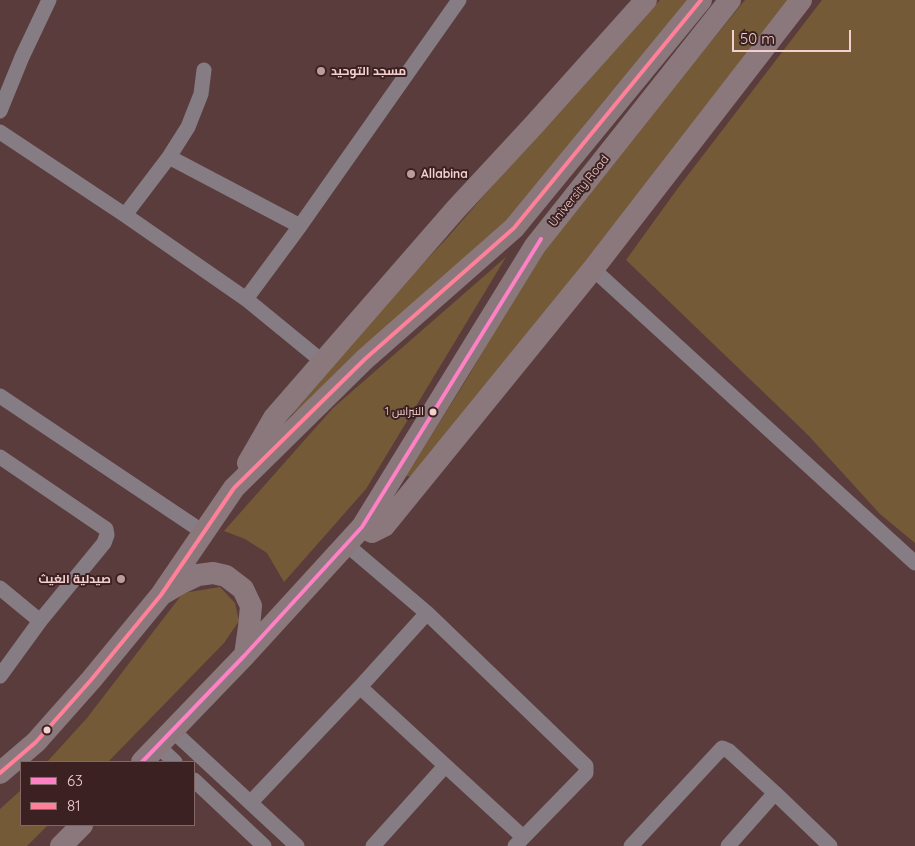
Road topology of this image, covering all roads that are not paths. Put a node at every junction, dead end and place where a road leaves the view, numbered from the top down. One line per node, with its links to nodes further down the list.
1 (49, 0): 8 (street)
2 (459, 0): 12 (street)
3 (646, 0): 15 (highway)
4 (701, 0): 18 (highway)
5 (730, 0): 19 (highway, University Road)
6 (802, 0): 13 (highway)
7 (204, 70): 10 (street)
8 (0, 111)
9 (0, 132): 11 (street)
10 (170, 157): 11 (street); 12 (street)
11 (125, 215): 14 (street)
12 (300, 226): 14 (street)
13 (593, 269): 19 (highway); 22 (street)
14 (246, 299): 15 (street)
15 (323, 362): 18 (highway)
16 (0, 396): 20 (street)
17 (0, 457): 26 (street)
18 (234, 488): 20 (highway)
19 (362, 527): 21 (highway, University Road)
20 (203, 532): 24 (highway)
21 (347, 545): 25 (street); 27 (highway, University Road)
22 (915, 563)
23 (0, 588): 26 (street)
24 (161, 595): 27 (highway); 34 (highway)
25 (427, 613): 29 (street); 39 (street)
26 (40, 621): 28 (street)
27 (244, 655): 30 (highway, University Road)
28 (0, 676)
29 (360, 687): 33 (street); 37 (street)
30 (165, 738): 31 (highway, University Road); 32 (street); 37 (street)
31 (143, 761)
32 (175, 761)
33 (445, 766): 39 (street); 44 (street)
34 (0, 773)
35 (195, 781): 42 (street)
36 (775, 793): 40 (street); 45 (street); 46 (street)
37 (251, 802): 43 (street)
38 (81, 826): 41 (highway)
39 (519, 842)
40 (827, 845)
41 (61, 846)
42 (264, 846)
43 (297, 846)
44 (373, 846)
45 (631, 846)
46 (728, 846)

